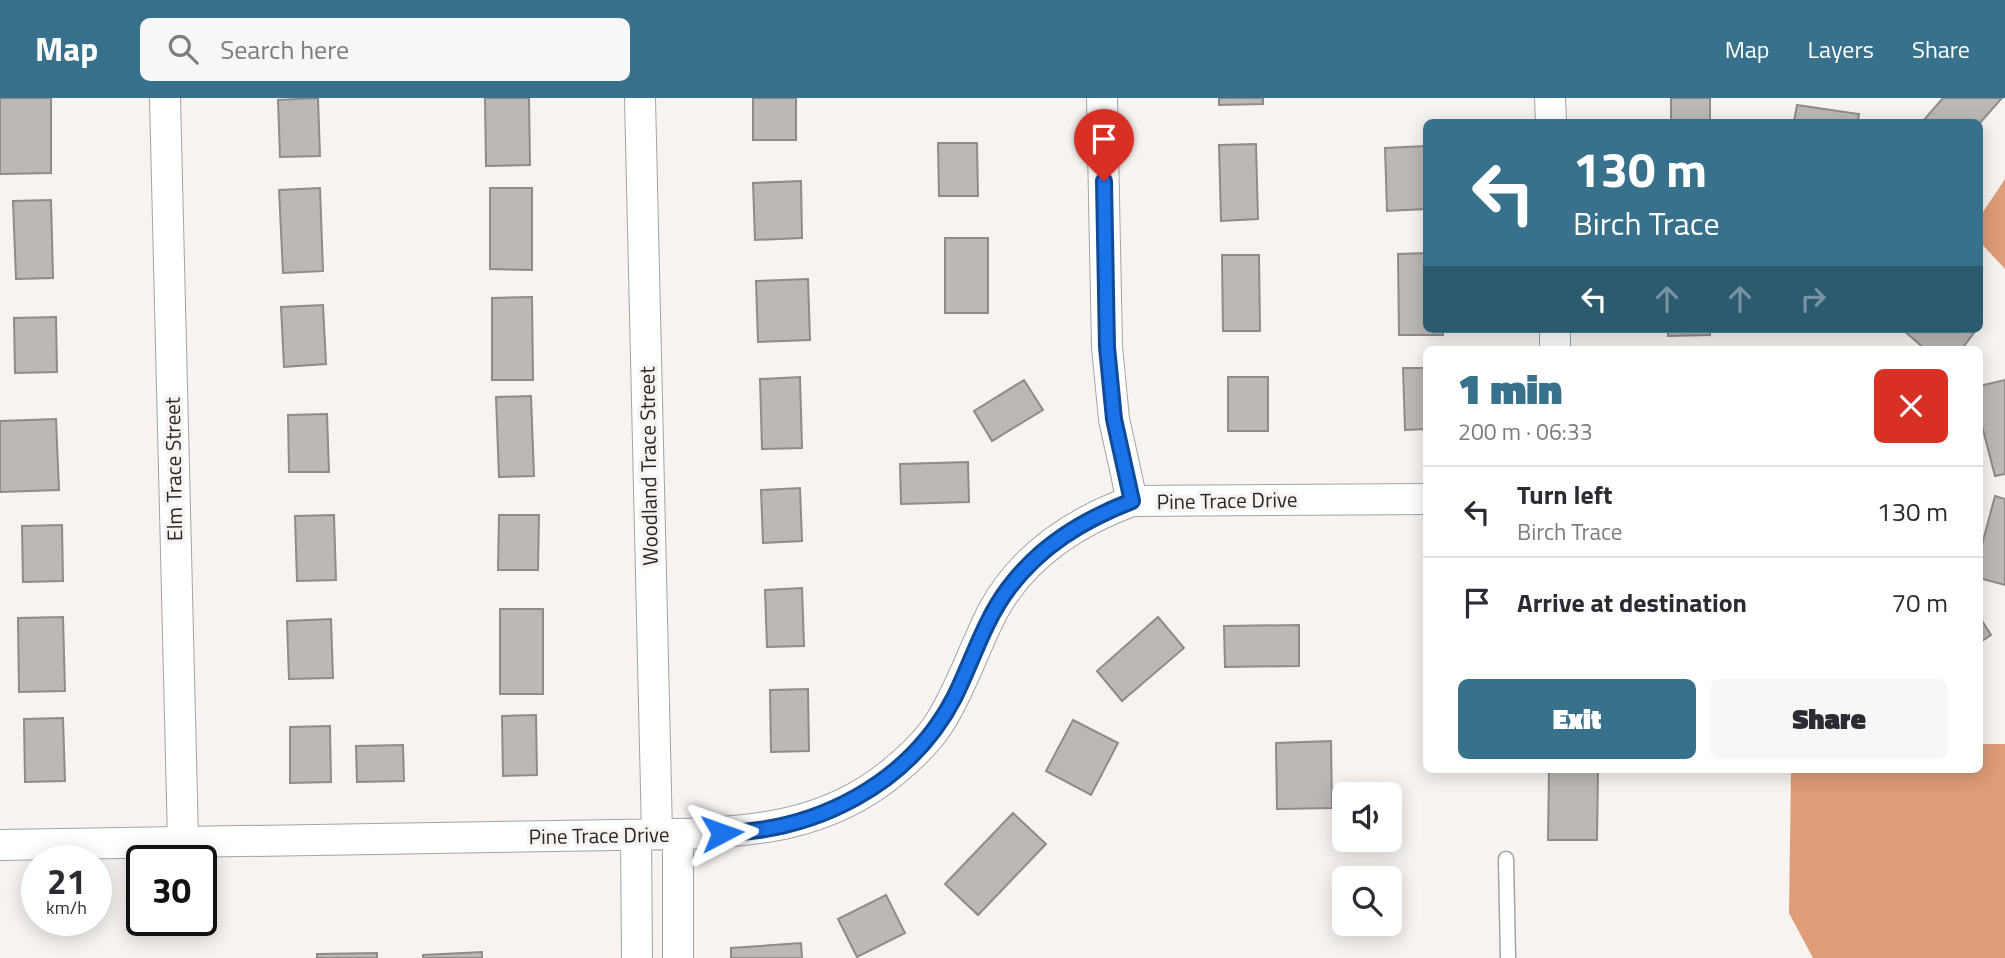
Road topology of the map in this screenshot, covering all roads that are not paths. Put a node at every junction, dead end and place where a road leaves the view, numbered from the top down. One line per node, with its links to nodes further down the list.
1 (165, 98): 9 (street, Elm Trace Street)
2 (640, 98): 8 (street, Woodland Trace Street)
3 (1102, 98): 7 (street)
4 (1550, 98): 5 (street)
5 (1551, 119)
6 (1423, 499): 7 (street, Pine Trace Drive)
7 (1132, 501): 8 (street, Pine Trace Drive)
8 (657, 834): 9 (street, Pine Trace Drive); 12 (street, Woodland Trace Street); 13 (street, Woodland Trace Street)
9 (183, 841): 10 (street, Pine Trace Drive)
10 (0, 845)
11 (1506, 859): 14 (lane)
12 (637, 958)
13 (678, 958)
14 (1508, 958)

